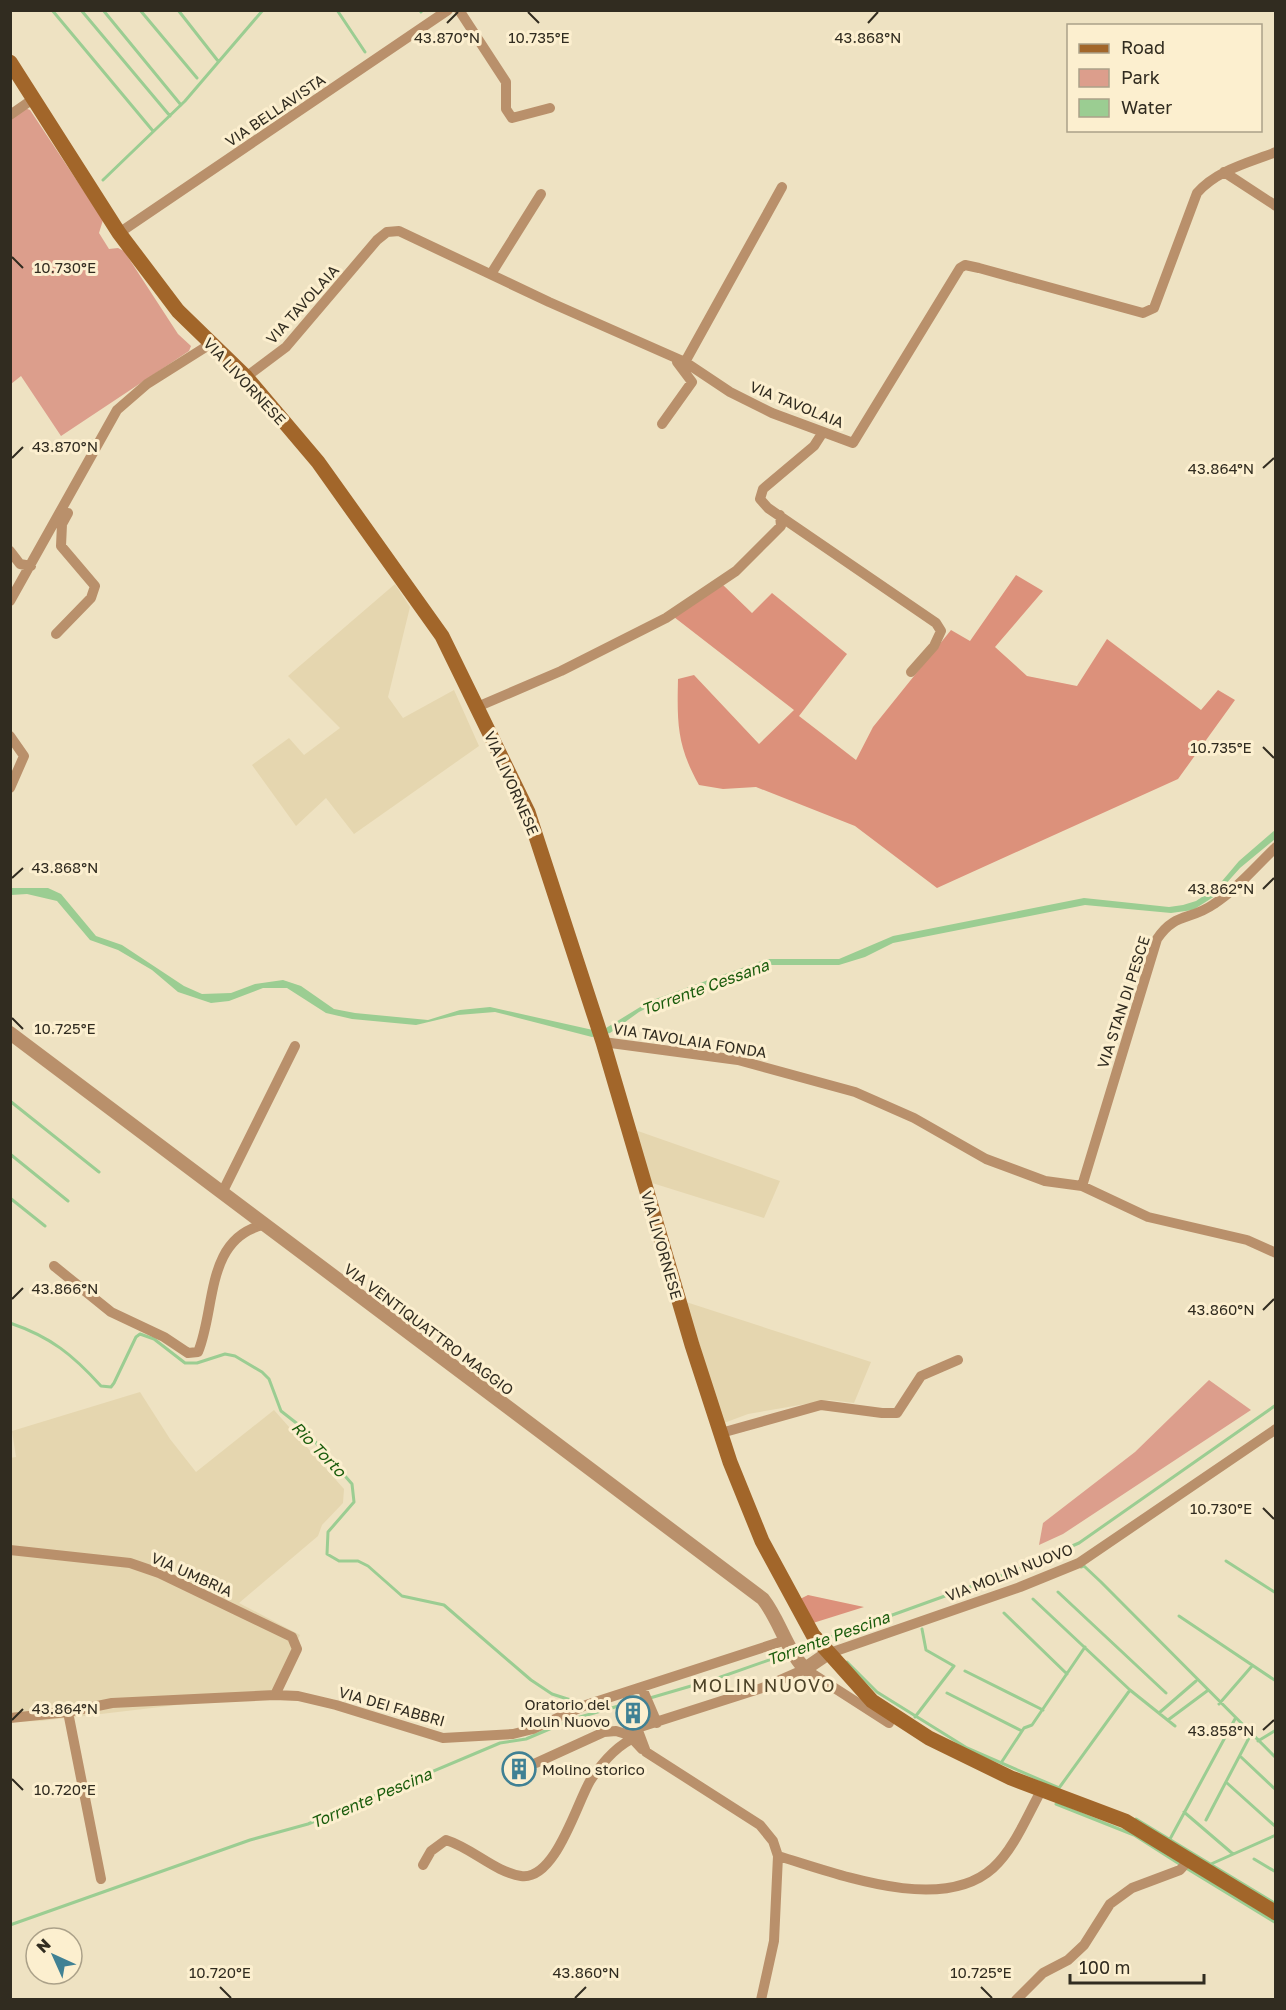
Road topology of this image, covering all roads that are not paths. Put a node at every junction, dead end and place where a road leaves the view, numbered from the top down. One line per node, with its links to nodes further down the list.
1 (448, 10): 12 (street, VIA BELLAVISTA)
2 (459, 10): 5 (street)
3 (10, 62): 4 (main road, VIA LIVORNESE)
4 (33, 99): 6 (street); 12 (main road, VIA LIVORNESE)
5 (550, 108)
6 (10, 115)
7 (1275, 152): 8 (street, VIA TAVOLAIA)
8 (1224, 172): 11 (street); 19 (street, VIA TAVOLAIA)
9 (782, 187): 16 (street)
10 (541, 194): 13 (street)
11 (1275, 206)
12 (119, 233): 14 (main road, VIA LIVORNESE)
13 (491, 274): 15 (street, VIA TAVOLAIA); 17 (street, VIA TAVOLAIA)
14 (212, 343): 17 (main road, VIA LIVORNESE); 20 (street)
15 (670, 356): 16 (street, VIA TAVOLAIA); 18 (street)
16 (685, 362): 19 (street, VIA TAVOLAIA)
17 (246, 377): 27 (main road, VIA LIVORNESE)
18 (662, 424)
19 (823, 432): 21 (street)
20 (81, 474): 23 (street); 25 (street)
21 (780, 515): 26 (street); 27 (street)
22 (10, 551): 23 (street)
23 (31, 566): 24 (street)
24 (10, 601)
25 (56, 634)
26 (910, 672)
27 (477, 707): 32 (main road, VIA LIVORNESE)
28 (10, 736): 29 (street)
29 (10, 788)
30 (1275, 847): 34 (street, VIA STAN DI PESCE)
31 (10, 1033): 35 (street, VIA VENTIQUATTRO MAGGIO)
32 (602, 1041): 34 (street, VIA TAVOLAIA FONDA); 41 (main road, VIA LIVORNESE)
33 (295, 1046): 35 (street)
34 (1082, 1186): 37 (street, VIA TAVOLAIA FONDA)
35 (222, 1193): 36 (street, VIA VENTIQUATTRO MAGGIO)
36 (263, 1225): 38 (street); 44 (street, VIA VENTIQUATTRO MAGGIO)
37 (1275, 1253)
38 (54, 1266)
39 (958, 1360): 41 (street)
40 (1275, 1429): 43 (street, VIA MOLIN NUOVO)
41 (721, 1433): 43 (main road, VIA LIVORNESE)
42 (10, 1550): 47 (street, VIA UMBRIA)
43 (821, 1645): 45 (street); 54 (main road, VIA LIVORNESE)
44 (789, 1647): 45 (street, VIA VENTIQUATTRO MAGGIO); 46 (street, VIA DEI FABBRI)
45 (805, 1669): 50 (street); 51 (street)
46 (643, 1690): 47 (street, VIA DEI FABBRI); 50 (street)
47 (275, 1695): 48 (street, VIA DEI FABBRI)
48 (68, 1712): 49 (street, VIA DEI FABBRI); 58 (street)
49 (10, 1718)
50 (657, 1723): 52 (street)
51 (889, 1723)
52 (634, 1735): 53 (street); 55 (street); 57 (street)
53 (536, 1763)
54 (1041, 1791): 55 (street); 56 (main road, VIA LIVORNESE)
55 (777, 1856): 60 (street)
56 (1189, 1860): 59 (main road, VIA LIVORNESE); 61 (street)
57 (423, 1865)
58 (101, 1879)
59 (1275, 1912)
60 (761, 2000)
61 (1016, 2000)

